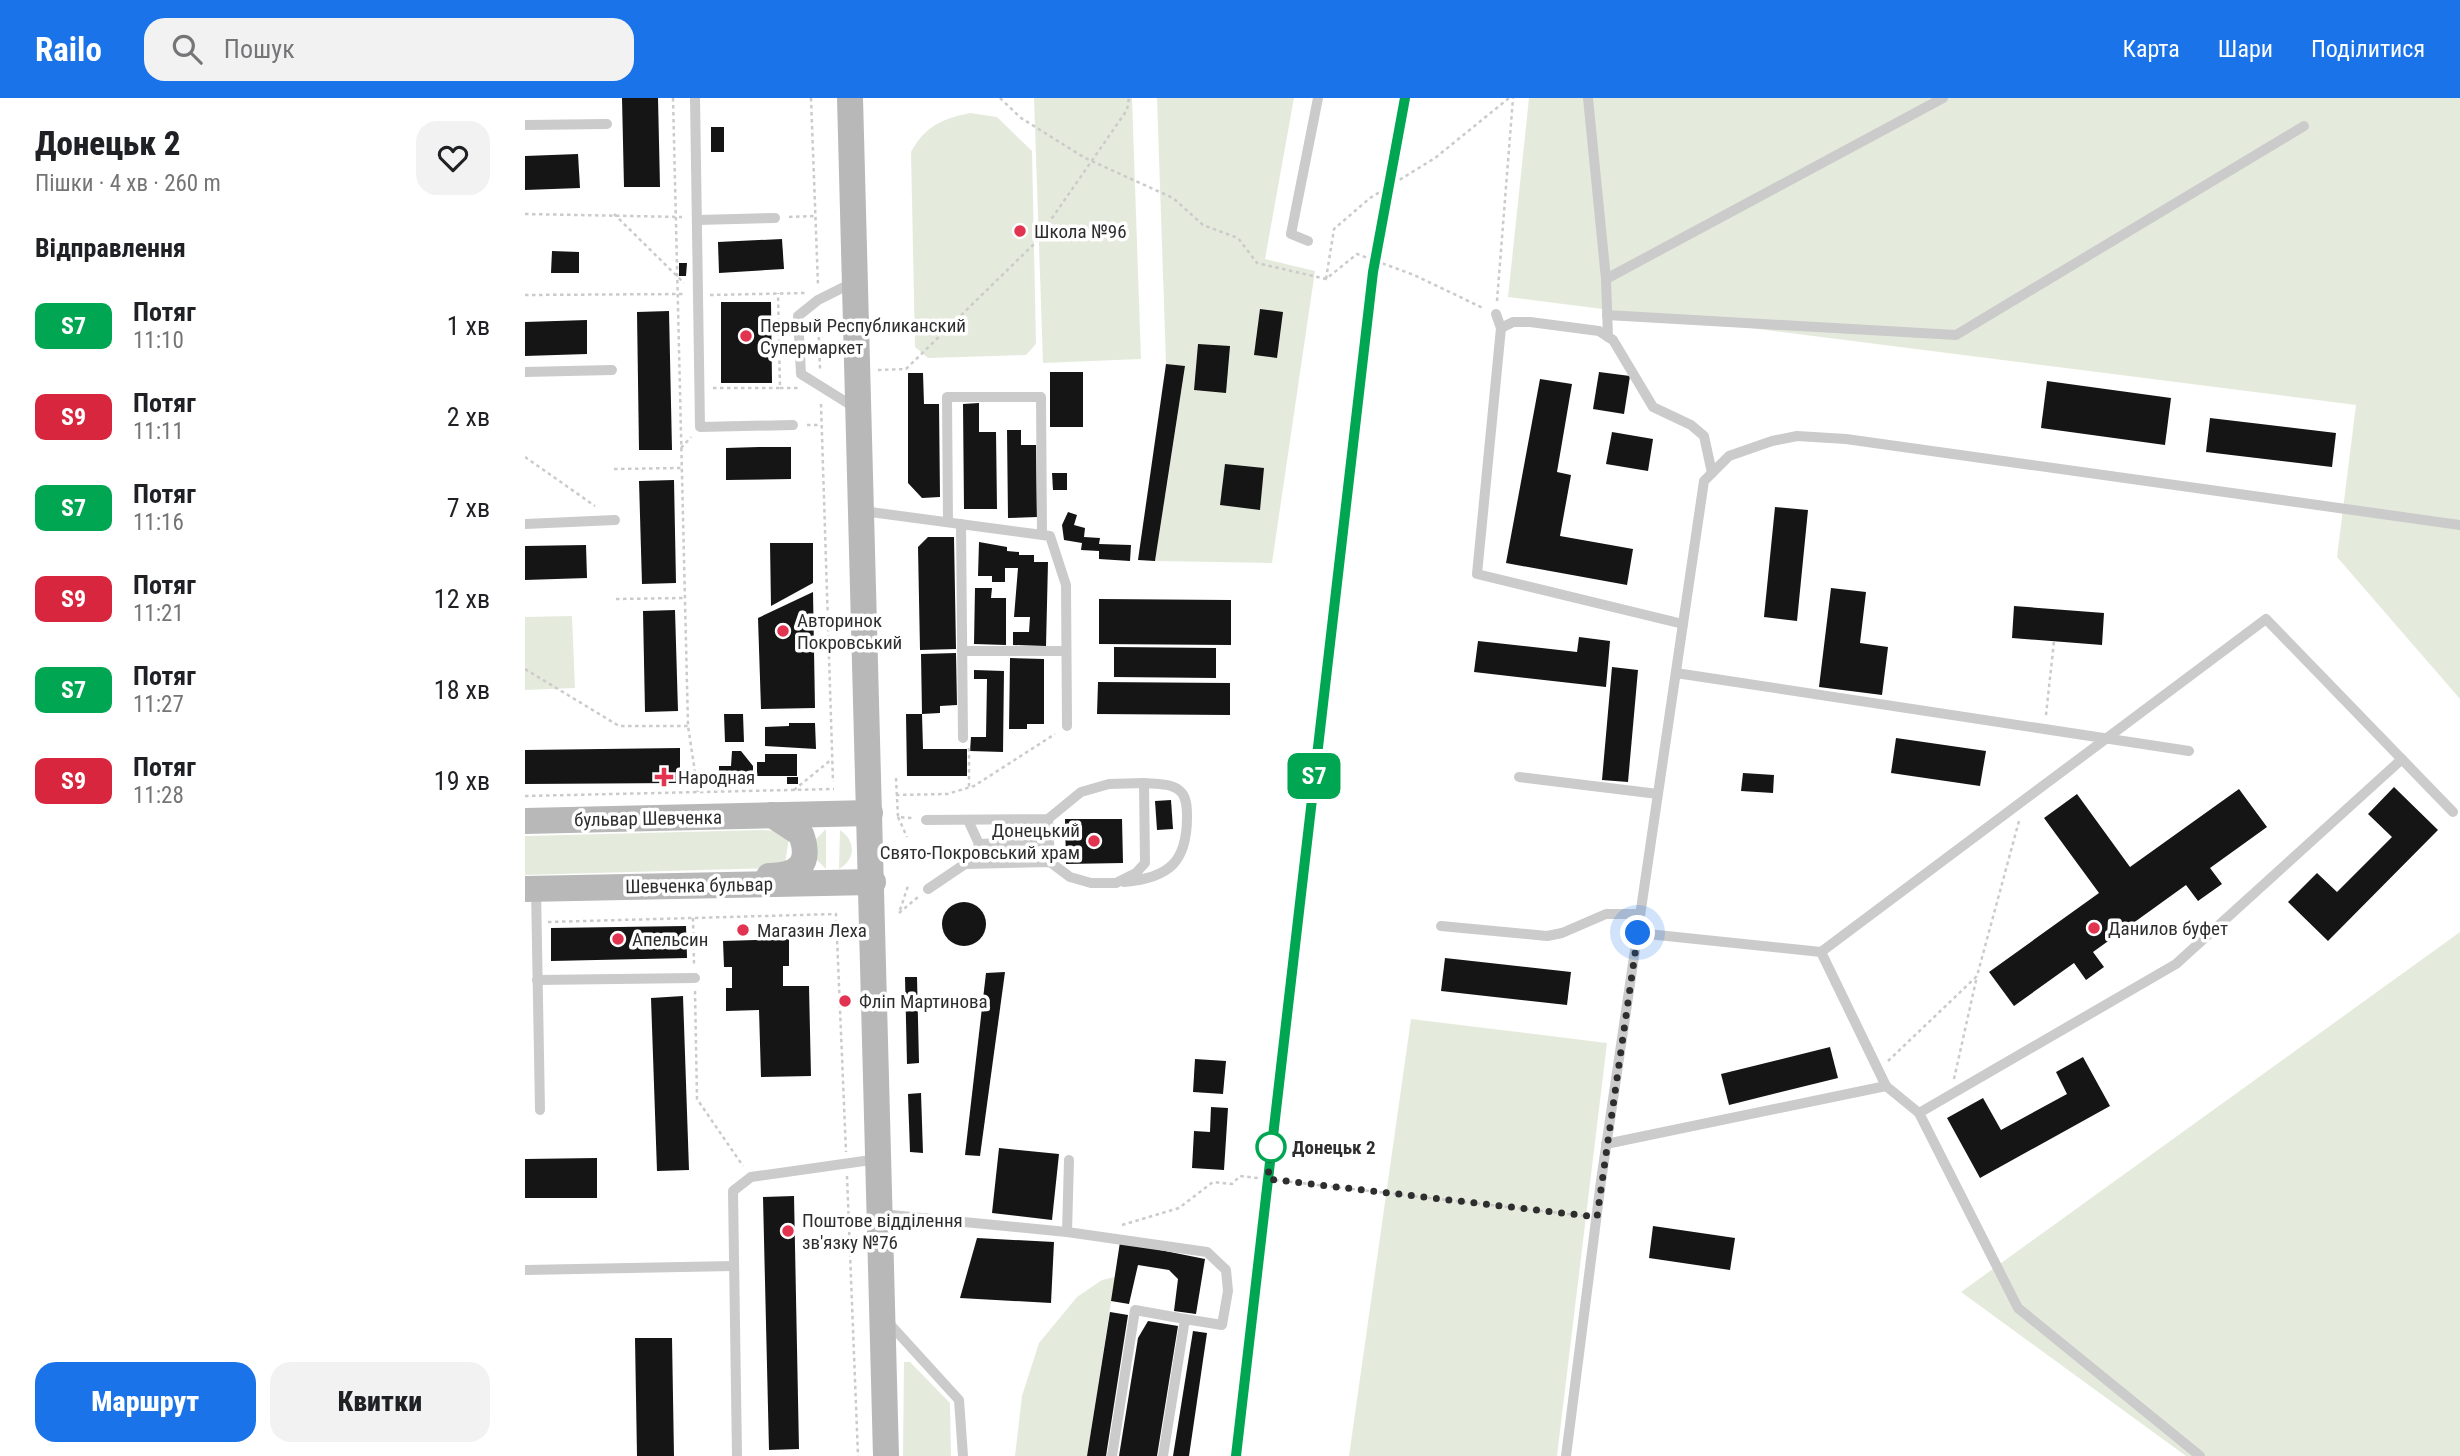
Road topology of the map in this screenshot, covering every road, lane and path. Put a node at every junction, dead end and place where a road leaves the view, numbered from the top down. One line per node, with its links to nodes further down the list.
1 (673, 98): 17 (path)
2 (695, 98): 20 (lane)
3 (811, 98): 18 (path)
4 (851, 98): 25 (main road)
5 (1000, 98): 14 (path)
6 (1129, 98): 14 (path)
7 (1318, 98): 21 (lane)
8 (1511, 98): 23 (path); 31 (path)
9 (1588, 98): 24 (lane)
10 (1943, 98): 24 (lane)
11 (607, 124): 12 (lane)
12 (525, 125)
13 (2304, 125): 32 (lane)
14 (1091, 160): 23 (path); 36 (path)
15 (525, 214): 16 (path)
16 (614, 214): 17 (path); 22 (path)
17 (676, 216): 20 (path); 22 (path)
18 (815, 216): 19 (path); 30 (path)
19 (775, 218): 20 (lane)
20 (697, 220): 29 (lane)
21 (1308, 241)
22 (677, 277): 27 (path); 29 (path)
23 (1326, 279): 31 (path)
24 (1606, 279): 32 (lane)
25 (856, 281): 30 (lane); 40 (main road)
26 (778, 293): 29 (path); 30 (path); 39 (path)
27 (677, 294): 28 (path); 29 (path); 43 (path)
28 (525, 295)
29 (698, 295): 39 (lane)
30 (818, 297): 38 (path); 38 (lane)
31 (1496, 314): 33 (lane)
32 (1607, 315): 34 (lane)
33 (1501, 328): 34 (lane); 55 (lane)
34 (1608, 337): 45 (lane)
35 (612, 370): 37 (lane)
36 (878, 370)
37 (525, 372)
38 (820, 387): 40 (lane); 67 (path)
39 (699, 388): 41 (lane)
40 (859, 411): 46 (main road)
41 (793, 425)
42 (525, 457): 47 (path)
43 (682, 468): 44 (path); 53 (path)
44 (614, 469)
45 (1712, 474): 51 (lane); 55 (lane)
46 (862, 511): 48 (lane); 82 (main road)
47 (615, 520): 49 (lane)
48 (948, 522): 50 (lane); 52 (lane)
49 (525, 524)
50 (961, 524): 52 (lane); 57 (lane)
51 (2460, 524)
52 (1042, 535): 58 (lane)
53 (685, 598): 54 (path); 61 (path)
54 (616, 599)
55 (1683, 624): 60 (lane)
56 (2054, 641): 63 (path)
57 (962, 651): 58 (lane); 64 (lane)
58 (1066, 651): 62 (lane)
59 (525, 670): 61 (path)
60 (1676, 673): 63 (lane); 77 (lane)
61 (688, 726): 76 (path)
62 (1067, 726): 73 (path)
63 (2044, 729): 65 (lane)
64 (963, 738): 73 (path)
65 (2106, 739): 66 (lane); 68 (lane); 80 (lane)
66 (2189, 751)
67 (833, 758): 71 (path); 75 (path)
68 (2402, 759): 81 (lane); 110 (lane)
69 (1519, 777): 77 (lane)
70 (896, 778): 78 (path)
71 (834, 782)
72 (1144, 783): 85 (lane); 95 (lane); 95 (lane)
73 (969, 787): 78 (path)
74 (834, 789): 75 (path)
75 (794, 790): 76 (path)
76 (698, 792): 79 (path)
77 (1658, 794): 99 (lane)
78 (896, 795): 84 (path)
79 (525, 796)
80 (2024, 800): 104 (lane); 105 (path)
81 (2453, 812)
82 (870, 813): 83 (main road); 94 (main road)
83 (772, 815): 88 (main road, бульвар Шевченка); 97 (main road)
84 (898, 817): 86 (path); 89 (path)
85 (1048, 819): 87 (lane); 90 (lane)
86 (926, 820): 87 (lane)
87 (968, 820): 91 (lane)
88 (525, 821)
89 (907, 837)
90 (1049, 841): 91 (lane); 92 (lane)
91 (979, 844): 93 (lane)
92 (1050, 862): 93 (lane); 95 (lane)
93 (965, 864): 98 (lane)
94 (873, 882): 97 (main road, Шевченка бульвар); 114 (main road)
95 (1116, 883)
96 (908, 886): 98 (path)
97 (540, 888): 101 (lane)
98 (928, 889)
99 (1640, 914): 102 (lane); 103 (lane)
100 (693, 918): 101 (path); 106 (path); 116 (path)
101 (536, 922): 107 (lane)
102 (1441, 926)
103 (1638, 933): 104 (lane); 113 (lane)
104 (1821, 952): 108 (lane)
105 (1977, 976): 108 (path); 110 (path)
106 (695, 978): 107 (lane); 117 (path)
107 (537, 980): 111 (lane)
108 (1878, 1071): 109 (lane)
109 (1886, 1086): 112 (lane); 113 (lane)
110 (1950, 1096): 112 (lane)
111 (540, 1110)
112 (1919, 1114): 133 (lane)
113 (1607, 1144): 119 (lane)
114 (879, 1159): 116 (lane); 118 (main road)
115 (1069, 1160): 121 (lane)
116 (846, 1164): 117 (lane); 127 (path)
117 (751, 1177): 122 (lane)
118 (880, 1214): 121 (lane); 124 (main road)
119 (1597, 1217): 120 (path); 132 (lane)
120 (1122, 1225)
121 (1067, 1232): 125 (lane)
122 (734, 1266): 123 (lane); 126 (lane)
123 (525, 1270)
124 (882, 1315): 128 (main road); 129 (lane)
125 (1185, 1319): 130 (lane); 131 (lane)
126 (737, 1456)
127 (858, 1456)
128 (886, 1456)
129 (963, 1456)
130 (1112, 1456)
131 (1163, 1456)
132 (1566, 1456)
133 (2200, 1456)

